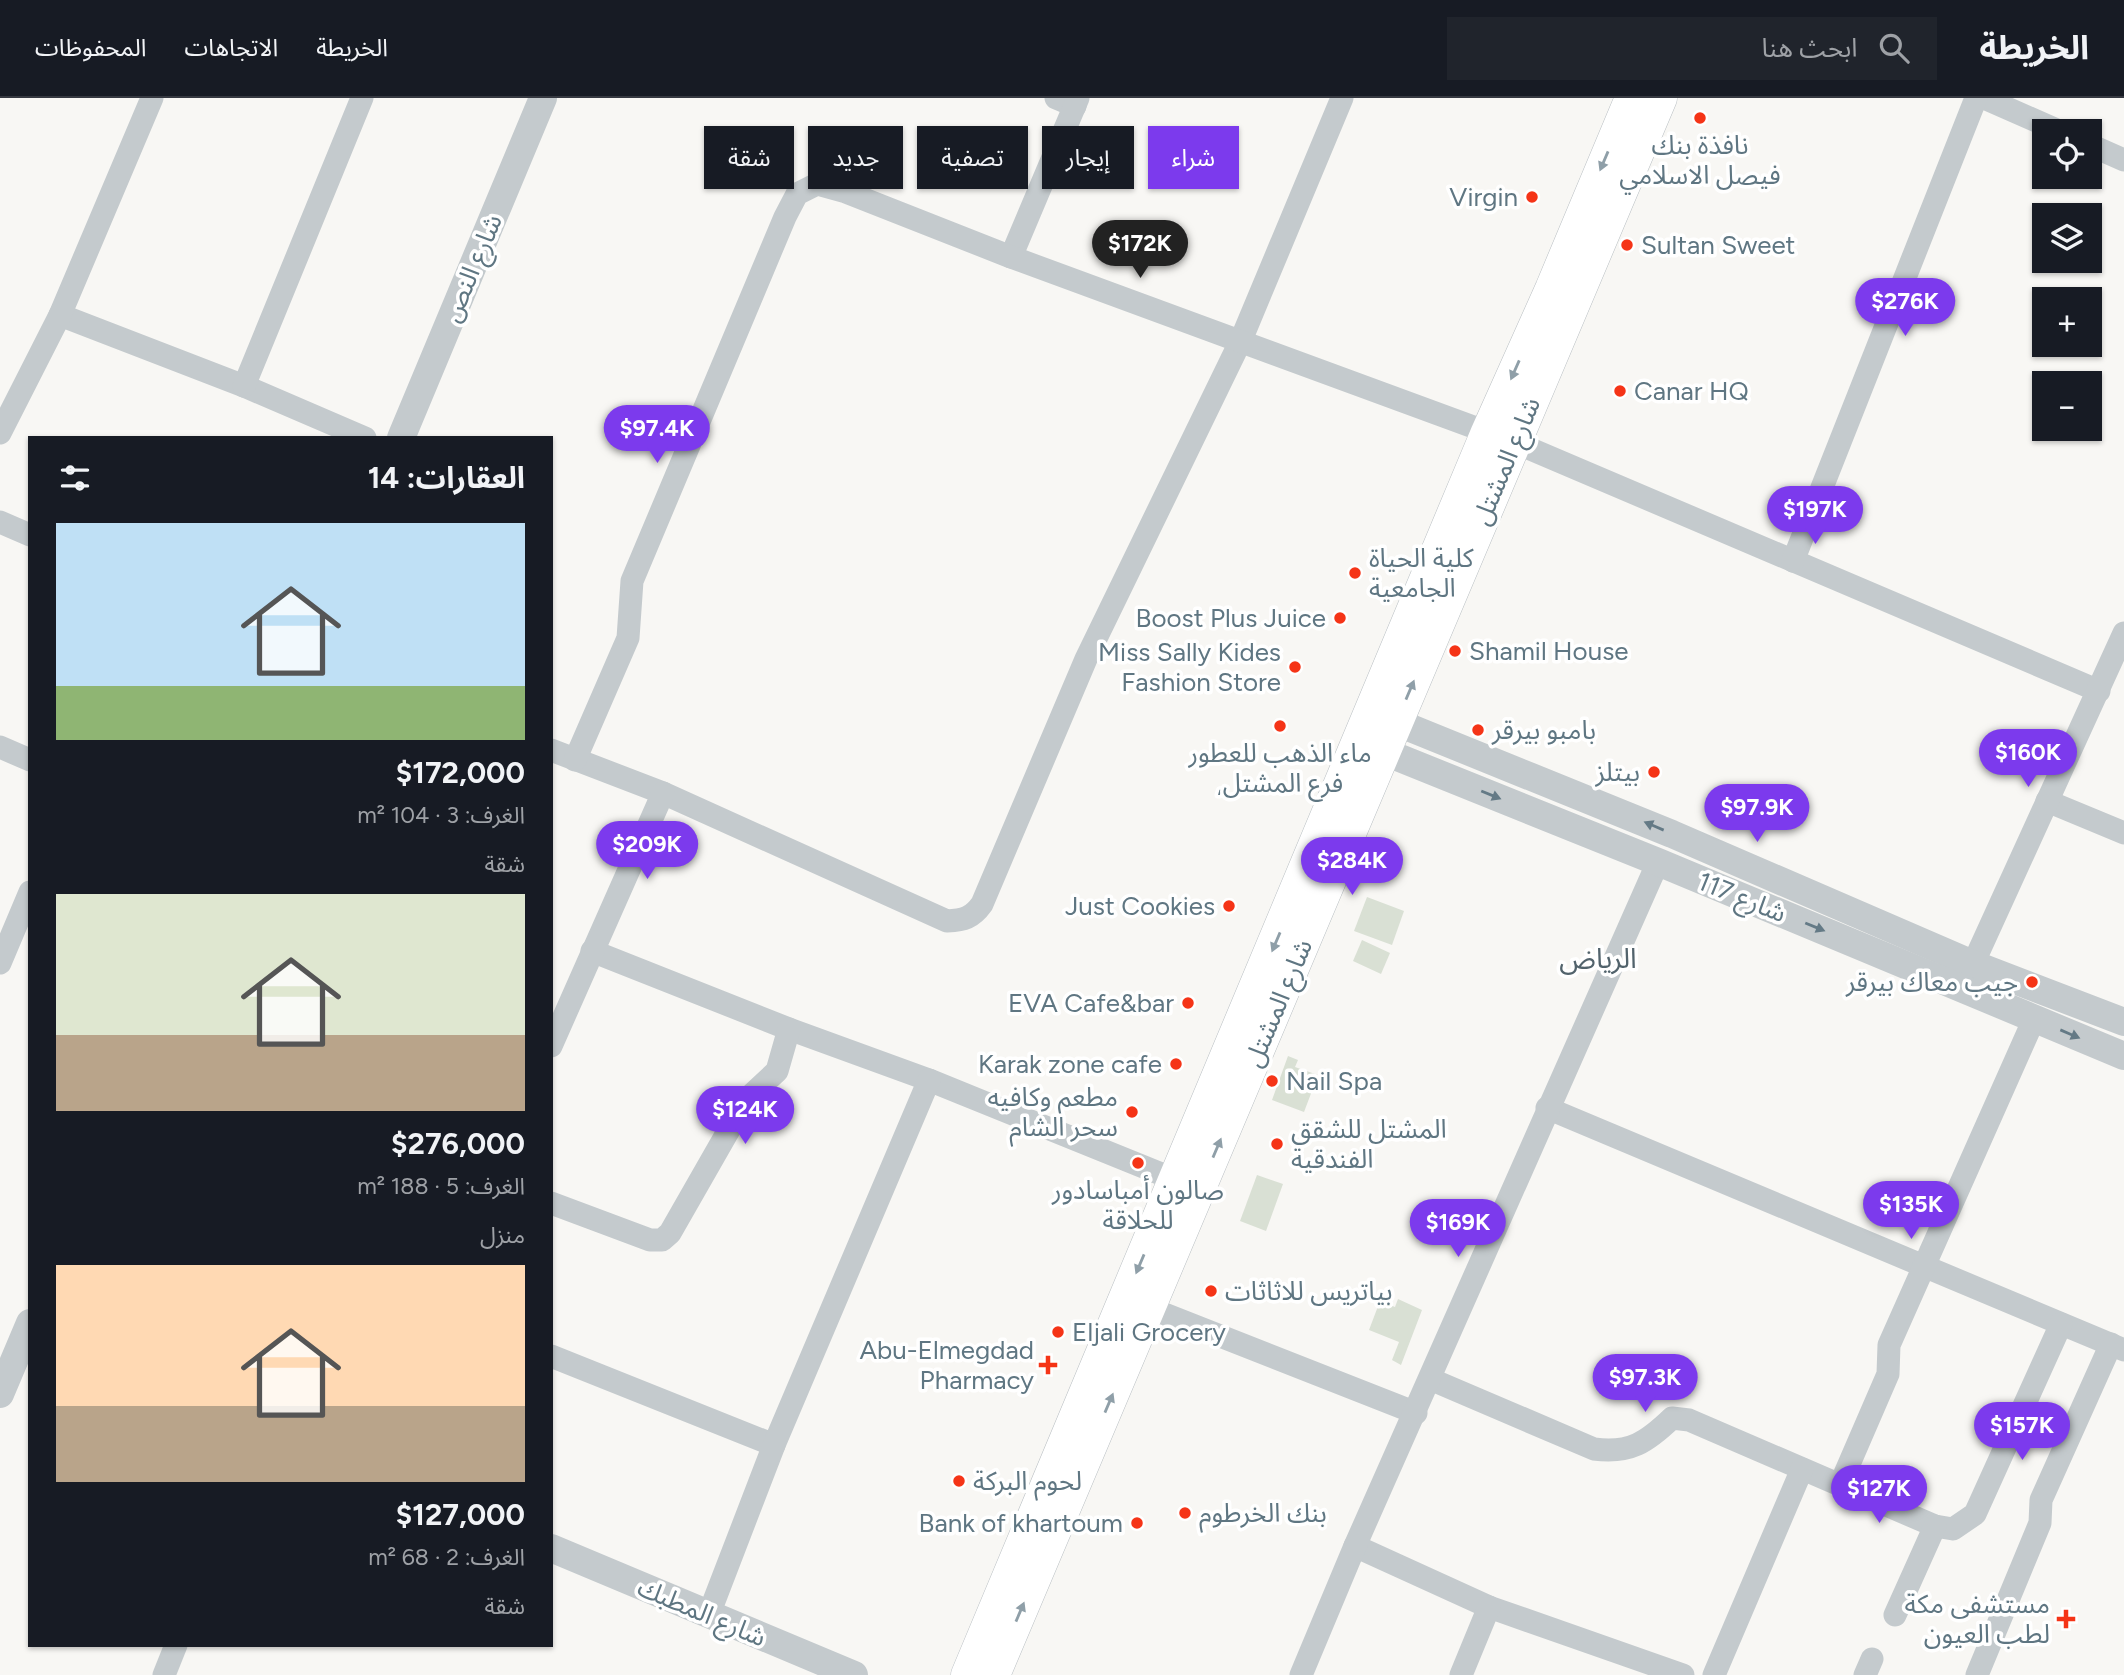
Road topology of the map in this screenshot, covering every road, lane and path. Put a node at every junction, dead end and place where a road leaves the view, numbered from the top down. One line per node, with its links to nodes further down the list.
1 (152, 98): 14 (street)
2 (362, 98): 16 (street)
3 (544, 98): 19 (street, شارع النص)
4 (1342, 98): 15 (street)
5 (1631, 98): 20 (main road, شارع المشتل, one-way to 20)
6 (1661, 98): 20 (main road, شارع المشتل)
7 (1976, 98): 23 (street)
8 (1984, 98): 10 (street)
9 (1070, 101): 13 (street)
10 (2032, 119)
11 (2102, 150): 12 (street)
12 (2124, 160)
13 (1012, 257): 15 (street); 32 (street)
14 (60, 315): 16 (street); 17 (street)
15 (1241, 340): 20 (street); 34 (street)
16 (244, 386): 18 (street)
17 (0, 433)
18 (360, 436)
19 (402, 436)
20 (1501, 437): 23 (street); 26 (main road, شارع المشتل)
21 (0, 522): 22 (street)
22 (28, 534)
23 (1793, 561): 25 (street)
24 (2124, 633): 25 (street)
25 (2099, 691): 35 (street)
26 (1384, 717): 28 (main road, شارع المشتل); 29 (street, شارع 117)
27 (0, 747): 31 (street)
28 (1372, 747): 33 (street, شارع 117); 50 (main road, شارع المشتل, one-way to 50); 53 (main road, شارع المشتل, one-way to 28)
29 (1462, 750): 33 (street); 39 (street, شارع 117, one-way to 29)
30 (553, 751): 32 (street)
31 (28, 759)
32 (575, 760): 34 (street)
33 (1450, 779): 37 (street, شارع 117, one-way to 37)
34 (663, 793): 40 (street)
35 (2047, 801): 36 (street); 42 (street)
36 (2124, 833)
37 (1658, 862): 39 (street, شارع 117, one-way to 39); 49 (street)
38 (28, 897): 41 (street)
39 (1906, 950): 42 (street, شارع 117); 43 (street, شارع 117)
40 (592, 951): 45 (street); 46 (street)
41 (0, 963)
42 (1973, 964): 44 (street, شارع 117)
43 (2034, 1019): 47 (street, شارع 117, one-way to 47); 52 (street)
44 (2124, 1022)
45 (789, 1029): 48 (street); 51 (street)
46 (553, 1041)
47 (2124, 1056)
48 (929, 1080): 50 (street); 61 (street)
49 (1547, 1108): 52 (street); 58 (street)
50 (1175, 1180): 73 (main road, شارع المشتل, one-way to 73)
51 (553, 1204)
52 (1924, 1265): 54 (street); 63 (street)
53 (1149, 1308): 60 (street); 74 (main road, شارع المشتل, one-way to 53)
54 (2062, 1324): 56 (street); 64 (street)
55 (28, 1329): 59 (street)
56 (2118, 1347): 79 (street)
57 (553, 1357): 61 (street)
58 (1430, 1379): 60 (street); 62 (street)
59 (0, 1394)
60 (1416, 1413): 65 (street)
61 (774, 1446): 68 (street)
62 (1802, 1469): 63 (street); 78 (street)
63 (1840, 1485): 64 (street)
64 (1934, 1526): 69 (street)
65 (1355, 1546): 67 (street); 75 (street)
66 (553, 1549): 68 (street, شارع المطبك)
67 (1489, 1607): 76 (street); 77 (street)
68 (709, 1614): 72 (street, شارع المطبك)
69 (1895, 1615)
70 (175, 1647): 71 (street)
71 (164, 1675)
72 (854, 1675)
73 (967, 1675)
74 (994, 1675)
75 (1301, 1675)
76 (1461, 1675)
77 (1683, 1675)
78 (1714, 1675)
79 (1977, 1675)

